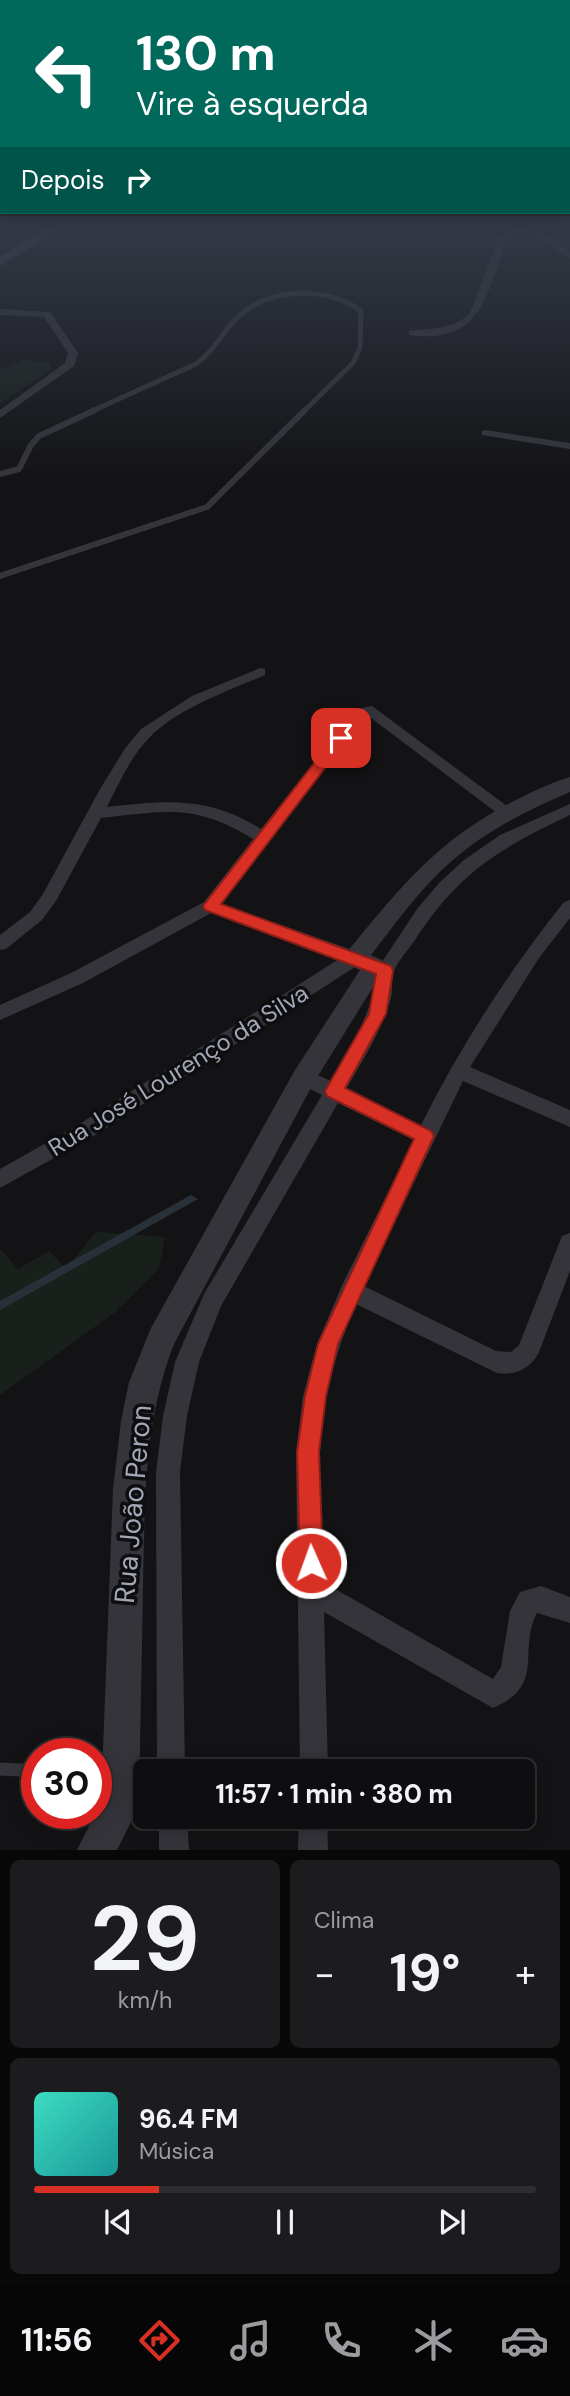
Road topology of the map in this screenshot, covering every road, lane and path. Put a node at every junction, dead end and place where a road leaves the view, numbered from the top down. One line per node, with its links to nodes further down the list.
1 (247, 310): 9 (lane)
2 (360, 310): 10 (lane)
3 (475, 310): 5 (street)
4 (0, 312): 6 (street)
5 (413, 333)
6 (0, 415)
7 (486, 433): 8 (street)
8 (570, 446)
9 (0, 474)
10 (0, 576)
11 (260, 672): 15 (street)
12 (570, 784): 14 (street, Rua João Peron)
13 (570, 809): 20 (street)
14 (507, 812): 16 (street); 20 (street, Rua João Peron)
15 (96, 813): 16 (street); 19 (street)
16 (264, 838): 17 (street)
17 (211, 906): 20 (street); 21 (street)
18 (570, 906): 22 (street)
19 (0, 944)
20 (371, 965): 23 (street, Rua João Peron); 24 (street); 27 (street, Rua José Lourenço da Silva)
21 (0, 1013)
22 (458, 1070): 25 (street); 26 (street)
23 (304, 1077): 24 (street); 36 (street, Rua João Peron)
24 (334, 1091): 26 (street); 32 (street)
25 (570, 1119)
26 (425, 1136): 29 (street)
27 (0, 1179)
28 (570, 1243): 29 (street)
29 (351, 1290): 30 (street)
30 (312, 1590): 31 (street); 33 (street)
31 (570, 1610)
32 (172, 1759)
33 (313, 1759)
34 (0, 1769): 35 (lane)
35 (21, 1770)
36 (112, 1785): 41 (street, Rua João Peron)
37 (101, 1829): 40 (street)
38 (173, 1829): 42 (street)
39 (313, 1829): 43 (street)
40 (96, 1850)
41 (119, 1850)
42 (174, 1850)
43 (313, 1850)

